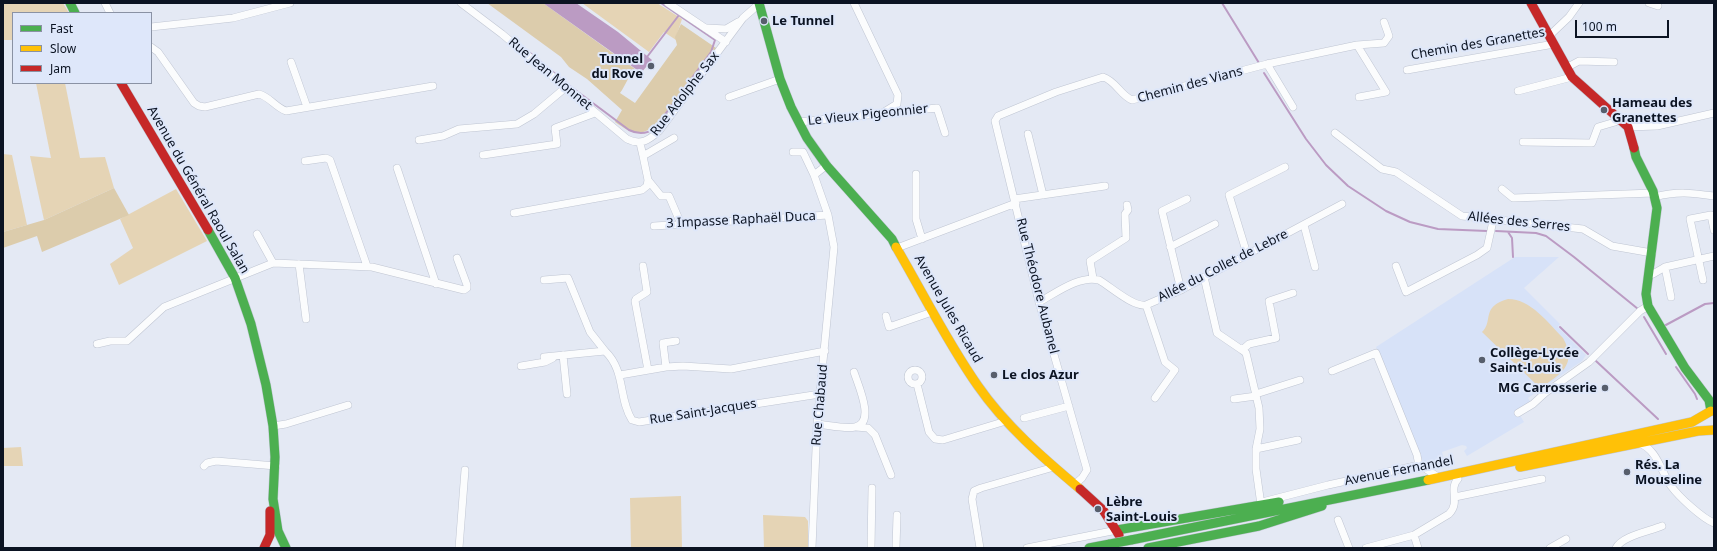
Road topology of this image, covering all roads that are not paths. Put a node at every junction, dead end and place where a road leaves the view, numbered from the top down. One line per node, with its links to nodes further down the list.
1 (70, 3): 12 (main road)
2 (105, 3): 13 (street)
3 (290, 3): 16 (street)
4 (461, 3): 32 (street, Rue Jean Monnet)
5 (668, 3): 17 (street)
6 (759, 3): 14 (street, Rue Adolphe Sax); 29 (main road, Avenue Jules Ricaud)
7 (854, 3): 39 (street)
8 (1531, 3): 20 (main road, Chemin des Granettes)
9 (1580, 3): 20 (street)
10 (1649, 3): 11 (street)
11 (1658, 6)
12 (74, 12)
13 (110, 12)
14 (743, 18): 18 (street); 19 (street, Rue Adolphe Sax)
15 (1384, 22): 21 (street, Chemin des Vians)
16 (152, 27)
17 (706, 28): 18 (street); 19 (street)
18 (726, 29): 19 (street)
19 (728, 39): 50 (street, Rue Adolphe Sax)
20 (1552, 40): 26 (main road, Chemin des Granettes); 27 (street, Chemin des Granettes)
21 (1357, 45): 25 (street, Chemin des Vians); 35 (street)
22 (152, 48): 36 (street)
23 (291, 62): 36 (street)
24 (1614, 62): 26 (street)
25 (1267, 64): 37 (street); 67 (street, Chemin des Vians)
26 (1566, 67): 28 (main road, Chemin des Granettes)
27 (1407, 70)
28 (1572, 77): 33 (street); 41 (main road, Chemin des Granettes)
29 (780, 79): 34 (street); 42 (main road, Avenue Jules Ricaud)
30 (122, 84): 98 (main road, Avenue du Général Raoul Salan)
31 (433, 86): 36 (street)
32 (565, 88): 38 (street, Rue Jean Monnet); 48 (street)
33 (1518, 91)
34 (729, 97)
35 (1359, 97)
36 (307, 107)
37 (1293, 107)
38 (596, 113): 50 (street, Rue Jean Monnet); 52 (street)
39 (883, 113): 42 (street, Le Vieux Pigeonnier); 44 (street, Le Vieux Pigeonnier)
40 (1714, 113): 43 (street)
41 (1618, 118): 43 (main road, Chemin des Granettes); 49 (street)
42 (799, 122): 55 (main road, Avenue Jules Ricaud)
43 (1628, 127): 64 (main road)
44 (945, 133)
45 (1335, 133): 73 (street, Allées des Serres)
46 (1028, 134): 63 (street)
47 (674, 138): 53 (street, Rue Adolphe Sax)
48 (419, 140)
49 (1523, 142)
50 (640, 143): 53 (street, Rue Adolphe Sax)
51 (793, 152): 59 (street, Rue Chabaud)
52 (482, 155)
53 (643, 156): 60 (street)
54 (305, 161): 91 (street)
55 (827, 165): 59 (street); 83 (main road, Avenue Jules Ricaud)
56 (1285, 167): 85 (street)
57 (397, 168): 102 (street)
58 (916, 174): 81 (street)
59 (814, 175): 71 (street, Rue Chabaud)
60 (648, 180): 70 (street); 75 (street)
61 (1105, 186): 63 (street)
62 (1502, 189): 64 (street)
63 (1043, 195): 67 (street)
64 (1654, 195): 65 (street); 84 (main road)
65 (1714, 196)
66 (1187, 199): 82 (street)
67 (1015, 201): 81 (street, Rue Théodore Aubanel); 106 (street, Rue Théodore Aubanel)
68 (1342, 204): 77 (street, Allée du Collet de Lebre)
69 (1127, 205): 99 (street)
70 (514, 213)
71 (828, 215): 75 (street, 3 Impasse Raphaël Duca); 117 (street, Rue Chabaud)
72 (1690, 219): 74 (street); 79 (street); 88 (street)
73 (1493, 221): 84 (street, Allées des Serres); 93 (street)
74 (1682, 221)
75 (681, 224): 78 (street, 3 Impasse Raphaël Duca)
76 (1215, 224): 82 (street)
77 (1304, 225): 85 (street, Allée du Collet de Lebre); 94 (street)
78 (654, 226)
79 (1714, 230)
80 (257, 234): 89 (street)
81 (922, 239): 83 (street, Rue Théodore Aubanel)
82 (1170, 247): 103 (street)
83 (897, 248): 109 (main road, Avenue Jules Ricaud)
84 (1652, 253): 96 (main road)
85 (1247, 254): 97 (street, Allée du Collet de Lebre)
86 (1714, 256): 88 (street)
87 (457, 258): 102 (street)
88 (1698, 260): 95 (street); 101 (street)
89 (273, 263): 90 (street); 98 (street)
90 (299, 264): 91 (street); 111 (street)
91 (367, 266): 102 (street)
92 (643, 266): 122 (street)
93 (1396, 266)
94 (1314, 267)
95 (1665, 267): 96 (street); 105 (street)
96 (1649, 275): 108 (main road)
97 (1204, 277): 103 (street, Allée du Collet de Lebre); 115 (street)
98 (235, 278): 114 (street); 142 (main road, Avenue du Général Raoul Salan)
99 (1093, 278): 106 (street); 107 (street, Allée du Collet de Lebre)
100 (544, 280): 116 (street, Rue Saint-Jacques)
101 (1703, 280)
102 (436, 284)
103 (1180, 290): 107 (street, Allée du Collet de Lebre)
104 (1293, 293): 115 (street)
105 (1671, 297)
106 (1039, 302): 136 (street, Rue Théodore Aubanel)
107 (1146, 305): 133 (street)
108 (1648, 306): 128 (main road); 138 (street)
109 (932, 312): 110 (street); 140 (main road, Avenue Jules Ricaud)
110 (886, 316)
111 (306, 319)
112 (644, 330): 122 (street)
113 (676, 341): 121 (street)
114 (97, 344)
115 (1242, 350): 131 (street)
116 (606, 351): 118 (street); 125 (street, Rue Saint-Jacques)
117 (825, 351): 121 (street); 130 (street, Rue Chabaud)
118 (560, 356): 119 (street); 120 (street); 129 (street)
119 (544, 357)
120 (521, 366)
121 (666, 367): 122 (street)
122 (650, 370): 125 (street)
123 (1332, 371): 151 (street)
124 (854, 372): 144 (street)
125 (620, 375): 130 (street, Rue Saint-Jacques)
126 (1300, 380): 131 (street)
127 (917, 384): 140 (street)
128 (1704, 392): 132 (main road); 137 (main road)
129 (566, 394)
130 (820, 394): 141 (street, Rue Chabaud)
131 (1256, 395): 134 (street); 148 (street)
132 (1714, 397)
133 (1155, 398)
134 (1234, 400)
135 (348, 405): 142 (street)
136 (1069, 406): 139 (street); 158 (street, Rue Théodore Aubanel)
137 (1712, 408): 143 (main road); 155 (main road, Avenue Fernandel)
138 (1518, 413)
139 (1024, 418)
140 (1006, 421): 152 (main road, Avenue Jules Ricaud)
141 (817, 424): 144 (street); 176 (street, Rue Chabaud)
142 (273, 426): 150 (main road, Avenue du Général Raoul Salan)
143 (1714, 426)
144 (855, 427): 154 (street)
145 (1714, 430): 147 (main road, Avenue Fernandel)
146 (1298, 440): 148 (street)
147 (1638, 443): 156 (main road, Avenue Fernandel); 167 (street)
148 (1256, 448): 163 (street)
149 (204, 466): 150 (street)
150 (276, 466): 162 (main road, Avenue du Général Raoul Salan)
151 (1419, 466): 155 (street); 163 (street)
152 (1054, 467): 158 (main road, Avenue Jules Ricaud); 179 (street)
153 (465, 470): 175 (street)
154 (891, 475)
155 (1438, 477): 160 (main road, Avenue Fernandel)
156 (1458, 479): 161 (street); 164 (main road, Avenue Fernandel)
157 (1542, 479): 161 (street)
158 (1074, 486): 170 (main road, Avenue Jules Ricaud)
159 (872, 488): 177 (street)
160 (1358, 492): 163 (main road); 172 (main road, Avenue Fernandel)
161 (1455, 498): 169 (street)
162 (273, 499): 173 (main road); 174 (main road, Avenue du Général Raoul Salan)
163 (1261, 505): 170 (main road)
164 (1322, 506): 172 (main road, Avenue Fernandel); 182 (main road)
165 (897, 515): 178 (street)
166 (1338, 520): 183 (street)
167 (1714, 523)
168 (1662, 526): 187 (street)
169 (1414, 536): 184 (street); 185 (street)
170 (1114, 538): 172 (main road, Avenue Fernandel, bridge); 180 (street); 181 (main road, Avenue Fernandel)
171 (1566, 539): 186 (street)
172 (1132, 542)
173 (263, 548): 174 (main road)
174 (286, 548)
175 (459, 548)
176 (812, 548)
177 (871, 548)
178 (896, 548)
179 (980, 548)
180 (1027, 548)
181 (1089, 548)
182 (1148, 548)
183 (1349, 548)
184 (1366, 548)
185 (1418, 548)
186 (1550, 548)
187 (1616, 548)

